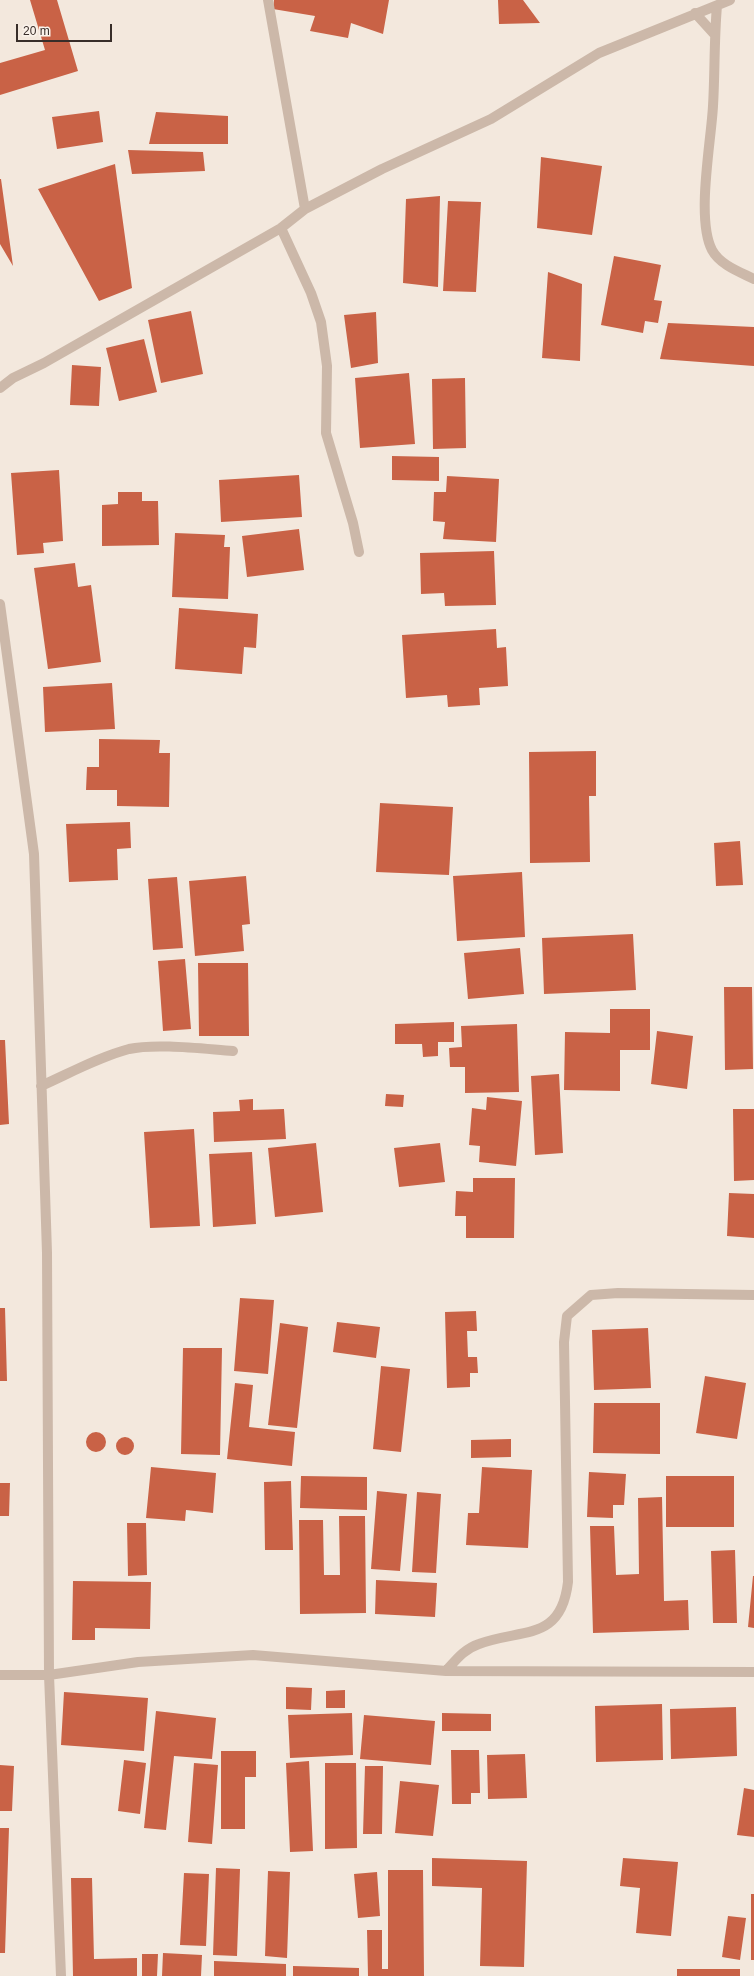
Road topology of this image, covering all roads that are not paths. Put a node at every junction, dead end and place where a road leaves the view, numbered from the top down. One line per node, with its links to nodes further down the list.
1 (268, 0): 6 (street)
2 (730, 0): 3 (street)
3 (717, 6): 4 (street); 5 (street)
4 (695, 13): 5 (street); 6 (street)
5 (714, 34): 8 (street)
6 (305, 209): 7 (street)
7 (281, 228): 9 (street); 10 (street)
8 (754, 279)
9 (0, 388)
10 (360, 552)
11 (0, 604): 13 (street)
12 (233, 1051): 13 (street)
13 (42, 1086): 18 (street)
14 (754, 1295): 15 (street)
15 (446, 1671): 16 (street); 18 (street)
16 (754, 1672)
17 (0, 1675): 18 (street)
18 (49, 1675): 19 (street)
19 (61, 1976)

